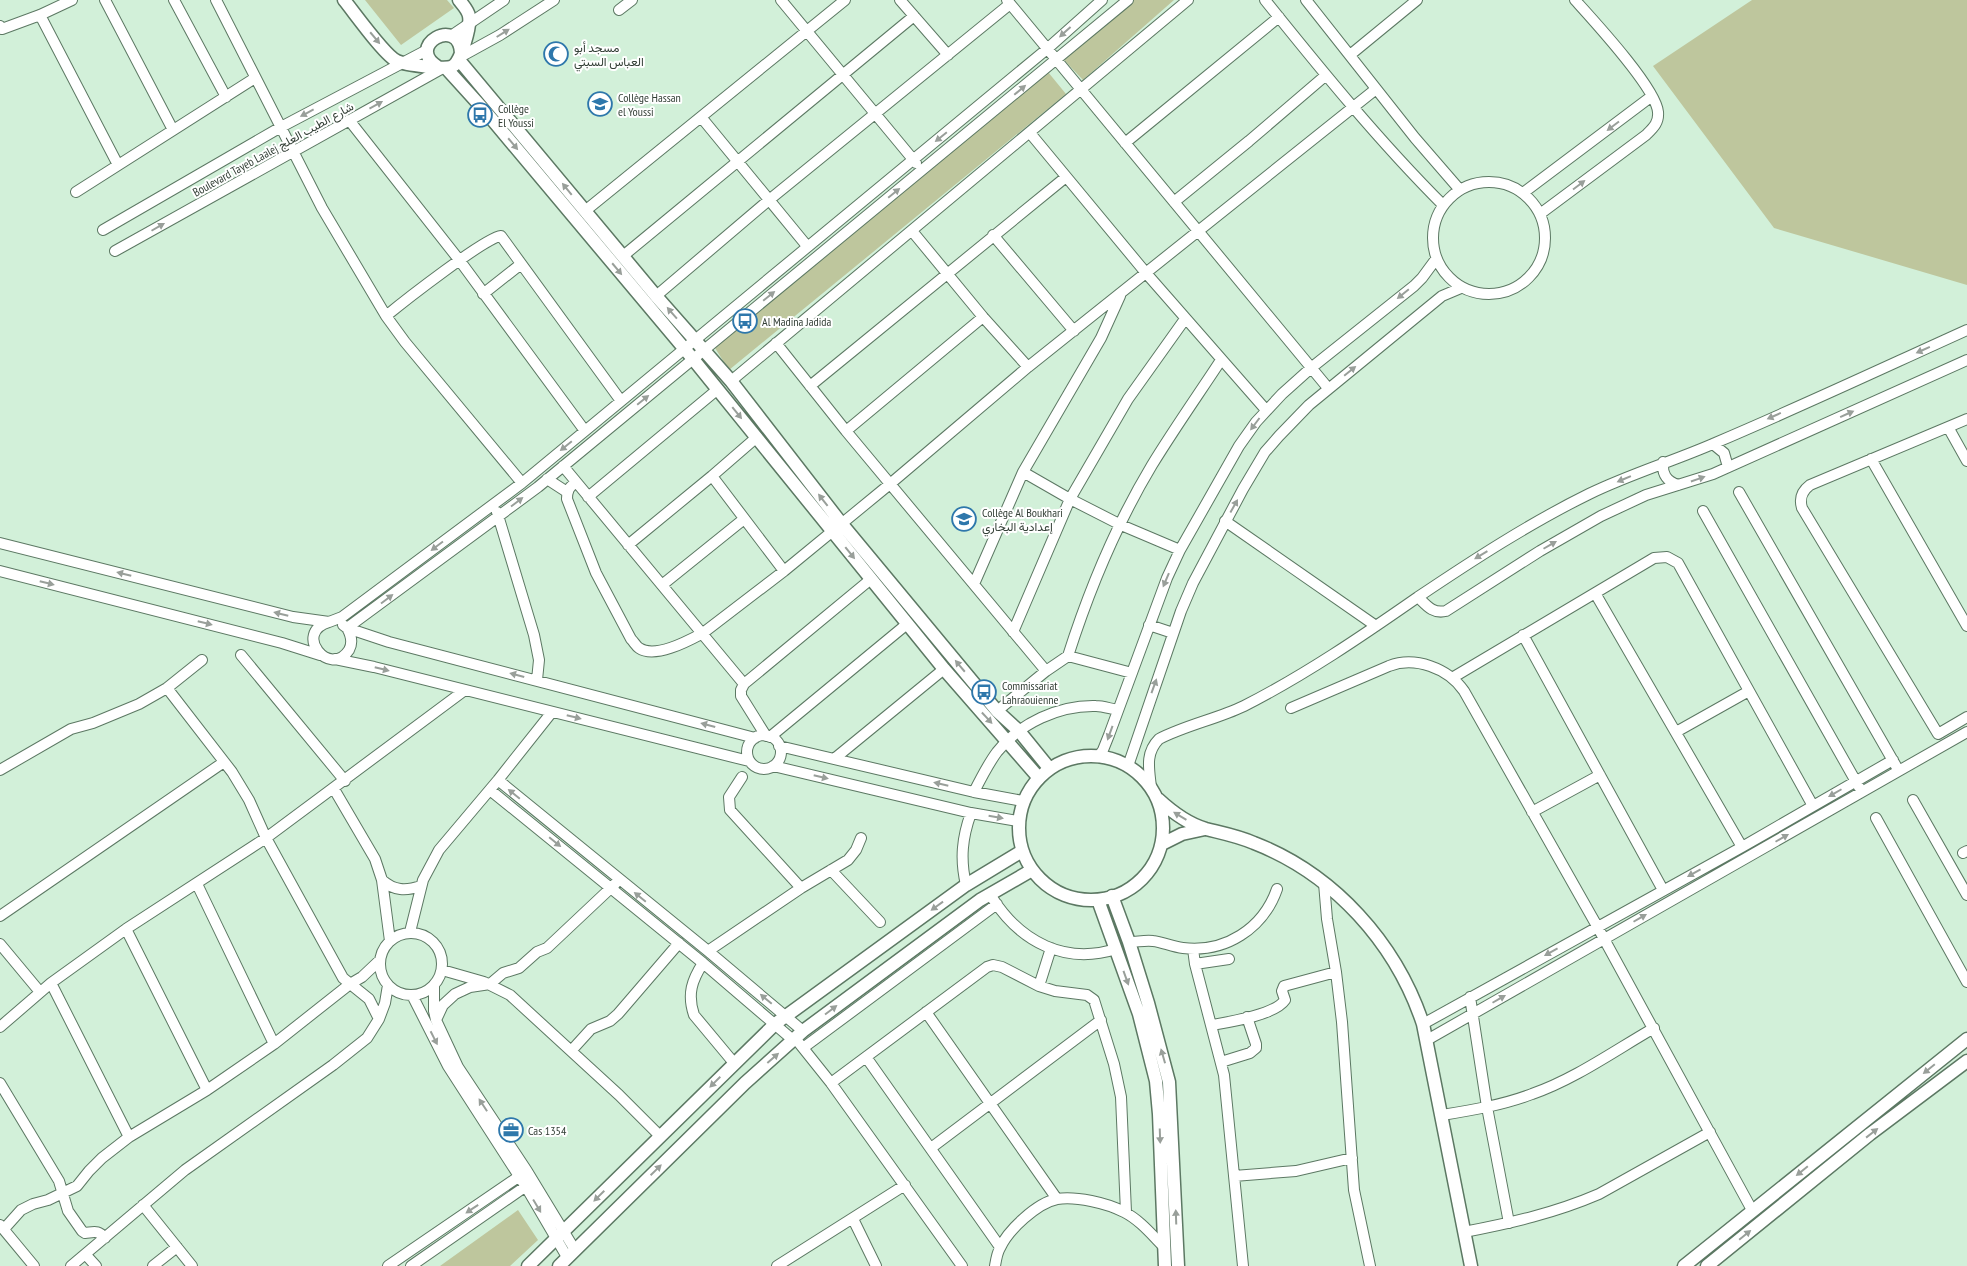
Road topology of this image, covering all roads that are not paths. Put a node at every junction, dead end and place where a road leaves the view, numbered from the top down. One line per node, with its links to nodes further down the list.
1 (72, 0): 22 (street)
2 (105, 0): 49 (street)
3 (174, 0): 43 (street)
4 (216, 0): 39 (street)
5 (344, 0): 35 (street, one-way to 35)
6 (459, 0): 25 (street)
7 (504, 0): 25 (street)
8 (554, 0): 32 (street, one-way to 8)
9 (632, 0): 21 (street)
10 (781, 0): 27 (street)
11 (844, 0): 27 (street)
12 (900, 0): 23 (street)
13 (1101, 0): 29 (street, one-way to 29)
14 (1128, 0): 34 (street)
15 (1188, 0): 41 (street)
16 (1265, 0): 24 (street)
17 (1306, 0): 33 (street)
18 (1417, 0): 33 (street)
19 (1575, 0): 42 (street)
20 (1008, 2): 29 (street); 31 (street)
21 (619, 10)
22 (40, 15): 26 (street); 55 (street)
23 (914, 16): 31 (street); 37 (street)
24 (1279, 17): 38 (street); 51 (street)
25 (469, 24): 28 (street); 32 (street)
26 (0, 26)
27 (806, 31): 37 (street); 46 (street)
28 (451, 36): 30 (street); 32 (street)
29 (1047, 49): 34 (street); 53 (street, one-way to 53)
30 (428, 50): 35 (street, Boulevard Tayeb Laalej شارع الطيب العلج); 36 (street)
31 (948, 55): 45 (street)
32 (460, 56): 36 (street); 64 (street, one-way to 32)
33 (1350, 56): 40 (street)
34 (1056, 60): 41 (street); 56 (street, one-way to 34)
35 (402, 62): 36 (street); 48 (street, Boulevard Tayeb Laalej شارع الطيب العلج, one-way to 48)
36 (442, 68): 47 (street, Boulevard Tayeb Laalej شارع الطيب العلج, one-way to 36); 89 (street, one-way to 89)
37 (842, 74): 45 (street); 54 (street)
38 (1325, 76): 44 (street); 62 (street)
39 (256, 78): 43 (street); 48 (street)
40 (1376, 89): 44 (street); 58 (street)
41 (1082, 90): 50 (street); 51 (street)
42 (1652, 96): 60 (street, one-way to 60); 65 (street, one-way to 42)
43 (226, 97): 49 (street)
44 (1353, 107): 63 (street); 68 (street)
45 (877, 114): 53 (street); 61 (street)
46 (701, 117): 54 (street); 64 (street)
47 (349, 120): 52 (street, Boulevard Tayeb Laalej شارع الطيب العلج); 74 (street)
48 (281, 127): 52 (street); 66 (street, Boulevard Tayeb Laalej شارع الطيب العلج)
49 (173, 130): 55 (street)
50 (1030, 133): 57 (street); 67 (street)
51 (1125, 143): 62 (street)
52 (293, 151): 71 (street, Boulevard Tayeb Laalej شارع الطيب العلج, one-way to 52); 82 (street)
53 (913, 159): 56 (street); 70 (street)
54 (738, 161): 61 (street); 72 (street)
55 (118, 165): 59 (street)
56 (922, 170): 90 (street, one-way to 56)
57 (1066, 177): 69 (street); 77 (street)
58 (1460, 190): 60 (street); 63 (street)
59 (76, 192)
60 (1523, 193): 65 (street)
61 (769, 200): 70 (street); 81 (street)
62 (1174, 202): 68 (street)
63 (1443, 205): 73 (street)
64 (585, 211): 72 (street)
65 (1540, 214): 78 (street)
66 (103, 230)
67 (912, 231): 76 (street); 88 (street)
68 (1198, 232): 77 (street); 95 (street)
69 (993, 235): 76 (street); 86 (street)
70 (807, 246): 87 (street)
71 (116, 251)
72 (623, 256): 81 (street)
73 (1436, 259): 78 (street); 95 (street, one-way to 95)
74 (460, 260): 75 (street); 79 (street); 82 (street)
75 (521, 264): 79 (street); 100 (street)
76 (947, 273): 83 (street); 97 (street)
77 (1146, 273): 80 (street); 84 (street)
78 (1460, 288): 98 (street, one-way to 78)
79 (483, 294): 104 (street)
80 (1121, 294): 86 (street); 113 (street)
81 (656, 296): 87 (street, one-way to 81)
82 (386, 316): 117 (street)
83 (983, 317): 94 (street); 105 (street)
84 (1185, 318): 92 (street); 123 (street)
85 (1967, 330): 107 (street, one-way to 107)
86 (1074, 331): 94 (street)
87 (695, 340): 89 (street); 90 (street)
88 (776, 343): 96 (street); 97 (street)
89 (684, 348): 91 (street); 100 (street)
90 (704, 350): 91 (street); 96 (street)
91 (693, 359): 99 (street); 111 (street, one-way to 91)
92 (1221, 360): 101 (street); 129 (street)
93 (1967, 360): 112 (street, one-way to 93)
94 (1028, 367): 118 (street)
95 (1311, 368): 98 (street); 101 (street)
96 (731, 381): 130 (street, one-way to 96)
97 (810, 386): 105 (street)
98 (1328, 388): 128 (street, one-way to 98)
99 (718, 389): 106 (street, one-way to 106); 122 (street)
100 (621, 401): 104 (street)
101 (1266, 410): 133 (street, one-way to 133)
102 (1967, 419): 103 (street)
103 (1948, 427): 108 (street); 109 (street)
104 (585, 431): 117 (street, one-way to 117)
105 (846, 431): 118 (street)
106 (757, 436): 114 (street); 130 (street)
107 (1713, 444): 110 (street); 112 (street)
108 (1871, 459): 145 (street); 169 (street)
109 (1967, 461)
110 (1663, 462): 119 (street); 140 (street, one-way to 140)
111 (563, 466): 115 (street); 116 (street)
112 (1728, 467): 119 (street, one-way to 112)
113 (1023, 472): 123 (street); 137 (street)
114 (712, 476): 127 (street); 132 (street)
115 (548, 479): 120 (street); 126 (street, one-way to 115)
116 (576, 482): 120 (street); 122 (street)
117 (522, 483): 124 (street)
118 (890, 484): 130 (street); 137 (street)
119 (1678, 485): 140 (street, one-way to 119)
120 (567, 492): 149 (street)
121 (1739, 492): 179 (street)
122 (588, 497): 132 (street)
123 (1070, 499): 129 (street); 147 (street)
124 (494, 504): 126 (street); 141 (street, one-way to 141)
125 (1703, 511): 192 (street)
126 (498, 516): 146 (street, one-way to 126); 160 (street)
127 (744, 520): 135 (street); 138 (street)
128 (1225, 521): 144 (street); 148 (street)
129 (1121, 525): 133 (street); 153 (street)
130 (836, 527): 135 (street); 136 (street, one-way to 136); 167 (street, one-way to 130)
131 (0, 542): 141 (street, one-way to 131)
132 (628, 545): 138 (street)
133 (1180, 550): 143 (street, one-way to 143)
134 (0, 571): 152 (street, one-way to 152)
135 (784, 571): 149 (street)
136 (871, 579): 142 (street); 161 (street)
137 (974, 584): 147 (street)
138 (662, 585): 149 (street)
139 (1595, 593): 150 (street); 164 (street); 171 (street)
140 (1418, 597): 144 (street)
141 (330, 622): 146 (street); 152 (street)
142 (907, 624): 156 (street); 173 (street)
143 (1149, 624): 148 (street); 158 (street)
144 (1376, 626): 193 (street)
145 (1967, 626)
146 (348, 628): 154 (street); 160 (street, one-way to 146)
147 (1013, 632): 157 (street)
148 (1173, 633): 183 (street, one-way to 148)
149 (703, 634): 161 (street)
150 (1523, 635): 159 (street); 187 (street)
151 (241, 655): 191 (street)
152 (322, 656): 154 (street)
153 (1068, 656): 157 (street); 158 (street)
154 (334, 659): 163 (street, one-way to 163)
155 (202, 660): 162 (street)
156 (944, 669): 175 (street, one-way to 175); 178 (street)
157 (1046, 671): 167 (street)
158 (1132, 673): 166 (street)
159 (1452, 678): 165 (street); 202 (street)
160 (537, 680): 174 (street, one-way to 160)
161 (744, 684): 173 (street)
162 (167, 688): 181 (street); 185 (street)
163 (465, 690): 168 (street); 191 (street)
164 (1749, 691): 171 (street); 201 (street)
165 (1291, 708)
166 (1118, 710): 170 (street); 177 (street, one-way to 177)
167 (998, 711): 170 (street)
168 (552, 712): 180 (street, one-way to 180); 190 (street)
169 (1967, 718)
170 (1019, 731): 175 (street); 184 (street)
171 (1676, 732): 210 (street)
172 (1967, 732): 186 (street)
173 (768, 736): 174 (street); 176 (street)
174 (755, 738): 180 (street)
175 (1008, 740): 189 (street); 196 (street)
176 (779, 746): 178 (street); 182 (street)
177 (1098, 756): 183 (street); 184 (street)
178 (834, 759): 196 (street, one-way to 178)
179 (1892, 760): 186 (street); 192 (street)
180 (750, 761): 182 (street)
181 (224, 762): 207 (street); 228 (street)
182 (773, 766): 203 (street, one-way to 203)
183 (1128, 766): 193 (street)
184 (1049, 768): 189 (street)
185 (0, 770)
186 (1899, 771): 197 (street)
187 (1600, 775): 202 (street); 223 (street)
188 (742, 777): 221 (street)
189 (1038, 778): 200 (street)
190 (498, 780): 195 (street); 215 (street, one-way to 190)
191 (345, 781): 194 (street)
192 (1856, 781): 197 (street); 201 (street, one-way to 201)
193 (1151, 787): 198 (street)
194 (334, 789): 207 (street); 214 (street)
195 (490, 790): 219 (street); 220 (street, one-way to 220)
196 (974, 792): 200 (street)
197 (1862, 792): 233 (street, one-way to 197)
198 (1158, 799): 206 (street, one-way to 198); 209 (street)
199 (1913, 800): 224 (street)
200 (1023, 801): 205 (street)
201 (1813, 806): 210 (street)
202 (1532, 812): 230 (street)
203 (971, 813): 205 (street, one-way to 205); 218 (street)
204 (1876, 818): 248 (street)
205 (1018, 822): 211 (street)
206 (1205, 829): 209 (street); 217 (street)
207 (266, 838): 216 (street); 250 (street)
208 (862, 838): 212 (street)
209 (1162, 844): 225 (street)
210 (1742, 847): 223 (street, one-way to 223)
211 (1022, 851): 213 (street); 218 (street)
212 (831, 870): 221 (street); 229 (street)
213 (1032, 870): 226 (street); 227 (street)
214 (382, 880): 219 (street); 234 (street)
215 (619, 880): 220 (street); 241 (street, one-way to 215)
216 (197, 884): 231 (street); 273 (street)
217 (1324, 884): 247 (street); 266 (street)
218 (966, 885): 260 (street, one-way to 260)
219 (421, 886): 232 (street)
220 (611, 888): 236 (street); 251 (street)
221 (801, 888): 241 (street)
222 (1277, 889): 240 (street)
223 (1663, 890): 230 (street)
224 (1967, 895)
225 (1112, 896): 227 (street); 235 (street)
226 (993, 899): 238 (street); 270 (street, one-way to 226); 274 (street)
227 (1098, 900): 239 (street)
228 (0, 916)
229 (880, 922)
230 (1597, 926): 233 (street); 257 (street, one-way to 257)
231 (126, 930): 249 (street); 282 (street)
232 (410, 932): 234 (street); 246 (street)
233 (1604, 939): 259 (street, one-way to 233); 269 (street)
234 (390, 941): 243 (street)
235 (1130, 942): 240 (street); 324 (street, one-way to 235)
236 (679, 943): 244 (street); 275 (street)
237 (0, 944): 255 (street)
238 (1051, 948): 239 (street); 254 (street)
239 (1116, 949): 308 (street, one-way to 308)
240 (1193, 949): 245 (street)
241 (708, 951): 260 (street, one-way to 241)
242 (1229, 958): 245 (street)
243 (380, 960): 250 (street); 252 (street)
244 (704, 963): 265 (street); 279 (street)
245 (1195, 964): 267 (street)
246 (442, 970): 251 (street); 253 (street)
247 (1336, 972): 261 (street); 290 (street)
248 (1967, 982)
249 (50, 983): 255 (street); 288 (street)
250 (350, 984): 262 (street); 273 (street)
251 (490, 984): 263 (street); 275 (street)
252 (388, 985): 256 (street); 262 (street)
253 (434, 985): 256 (street); 263 (street)
254 (1038, 986): 258 (street); 264 (street)
255 (40, 992): 268 (street)
256 (412, 995): 291 (street, one-way to 291)
257 (1470, 997): 259 (street); 266 (street)
258 (926, 1012): 276 (street); 283 (street)
259 (1472, 1014): 272 (street); 284 (street)
260 (785, 1015): 265 (street); 270 (street)
261 (1246, 1017): 267 (street); 278 (street)
262 (379, 1020): 297 (street)
263 (436, 1020): 291 (street, one-way to 263)
264 (1101, 1020): 283 (street); 299 (street)
265 (775, 1024): 270 (street); 279 (street)
266 (1423, 1024): 272 (street)
267 (1212, 1026): 278 (street)
268 (0, 1027)
269 (1654, 1028): 284 (street); 286 (street)
270 (797, 1037): 274 (street); 310 (street, one-way to 270)
271 (1967, 1039): 298 (street, one-way to 298)
272 (1426, 1040): 285 (street)
273 (274, 1044): 282 (street)
274 (804, 1048): 281 (street)
275 (571, 1051): 287 (street)
276 (866, 1057): 281 (street); 289 (street)
277 (1967, 1061): 329 (street, one-way to 277)
278 (1221, 1062): 292 (street)
279 (734, 1063): 287 (street, one-way to 287)
280 (0, 1083): 295 (street)
281 (831, 1083): 294 (street)
282 (206, 1090): 288 (street)
283 (990, 1104): 289 (street); 296 (street)
284 (1487, 1107): 285 (street); 301 (street)
285 (1442, 1115): 303 (street)
286 (1710, 1132): 298 (street); 301 (street)
287 (660, 1136): 304 (street, one-way to 304)
288 (129, 1137): 295 (street)
289 (931, 1148): 307 (street)
290 (1352, 1158): 292 (street); 326 (street)
291 (523, 1174): 293 (street); 316 (street, one-way to 316)
292 (1234, 1176): 325 (street)
293 (529, 1184): 304 (street); 317 (street)
294 (904, 1185): 300 (street); 321 (street)
295 (63, 1194): 302 (street); 305 (street)
296 (1057, 1200): 299 (street); 307 (street)
297 (143, 1205): 305 (street); 306 (street)
298 (1752, 1210): 328 (street)
299 (1126, 1212): 308 (street)
300 (853, 1219): 319 (street); 320 (street)
301 (1509, 1223): 303 (street)
302 (2, 1227): 311 (street)
303 (1464, 1232): 327 (street)
304 (560, 1234): 310 (street); 318 (street)
305 (105, 1238): 309 (street)
306 (177, 1247): 314 (street); 315 (street)
307 (1000, 1247): 322 (street)
308 (1164, 1247): 323 (street)
309 (86, 1254): 312 (street); 313 (street)
310 (567, 1258)
311 (34, 1266)
312 (71, 1266)
313 (96, 1266)
314 (153, 1266)
315 (192, 1266)
316 (388, 1266)
317 (411, 1266)
318 (528, 1266)
319 (776, 1266)
320 (876, 1266)
321 (962, 1266)
322 (994, 1266)
323 (1165, 1266)
324 (1178, 1266)
325 (1243, 1266)
326 (1370, 1266)
327 (1471, 1266)
328 (1684, 1266)
329 (1707, 1266)

